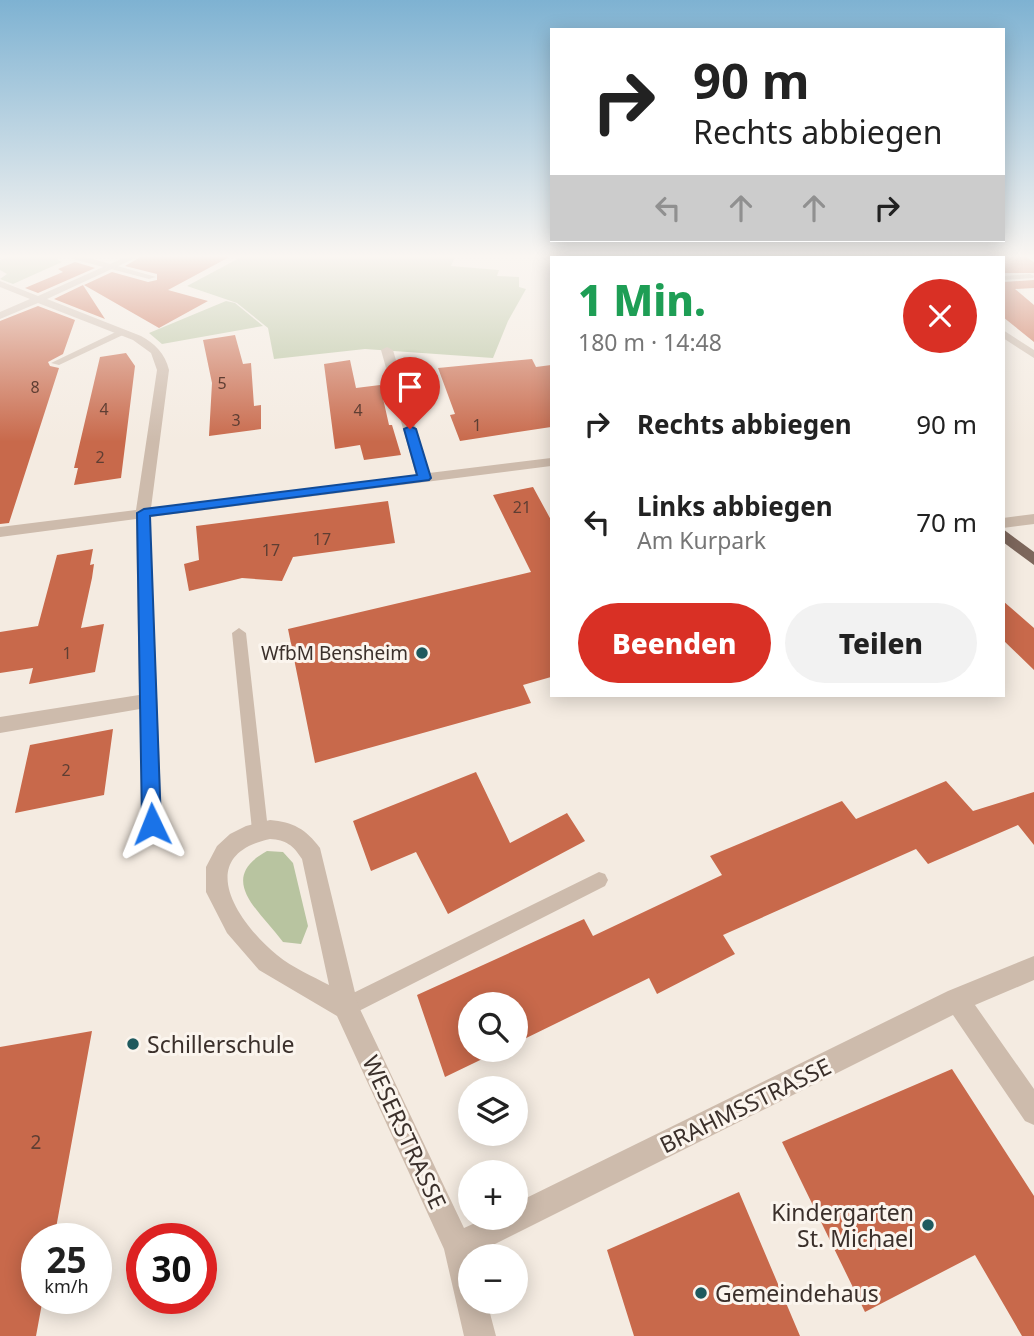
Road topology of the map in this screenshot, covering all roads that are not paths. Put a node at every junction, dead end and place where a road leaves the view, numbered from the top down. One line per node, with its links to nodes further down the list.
1 (84, 317): 2 (street)
2 (122, 332): 6 (lane); 9 (street)
3 (1005, 334): 5 (street)
4 (387, 350): 8 (street)
5 (1034, 355)
6 (57, 363)
7 (550, 462): 8 (street)
8 (424, 478): 9 (street)
9 (144, 513): 12 (street); 16 (street)
10 (1034, 519): 11 (street)
11 (1005, 523)
12 (0, 532)
13 (1005, 536): 14 (main road)
14 (1034, 560)
15 (239, 633): 19 (lane)
16 (147, 701): 17 (street); 18 (street)
17 (0, 725)
18 (152, 824)
19 (260, 830): 23 (street, WESERSTRASSE); 23 (street)
20 (599, 880): 23 (lane)
21 (1034, 968): 22 (street, BRAHMSSTRASSE)
22 (957, 1000): 24 (street); 25 (street, BRAHMSSTRASSE)
23 (346, 1007): 26 (street, WESERSTRASSE)
24 (1034, 1112)
25 (464, 1244)
26 (458, 1247)
27 (474, 1314): 28 (street, WESERSTRASSE)
28 (480, 1336)

